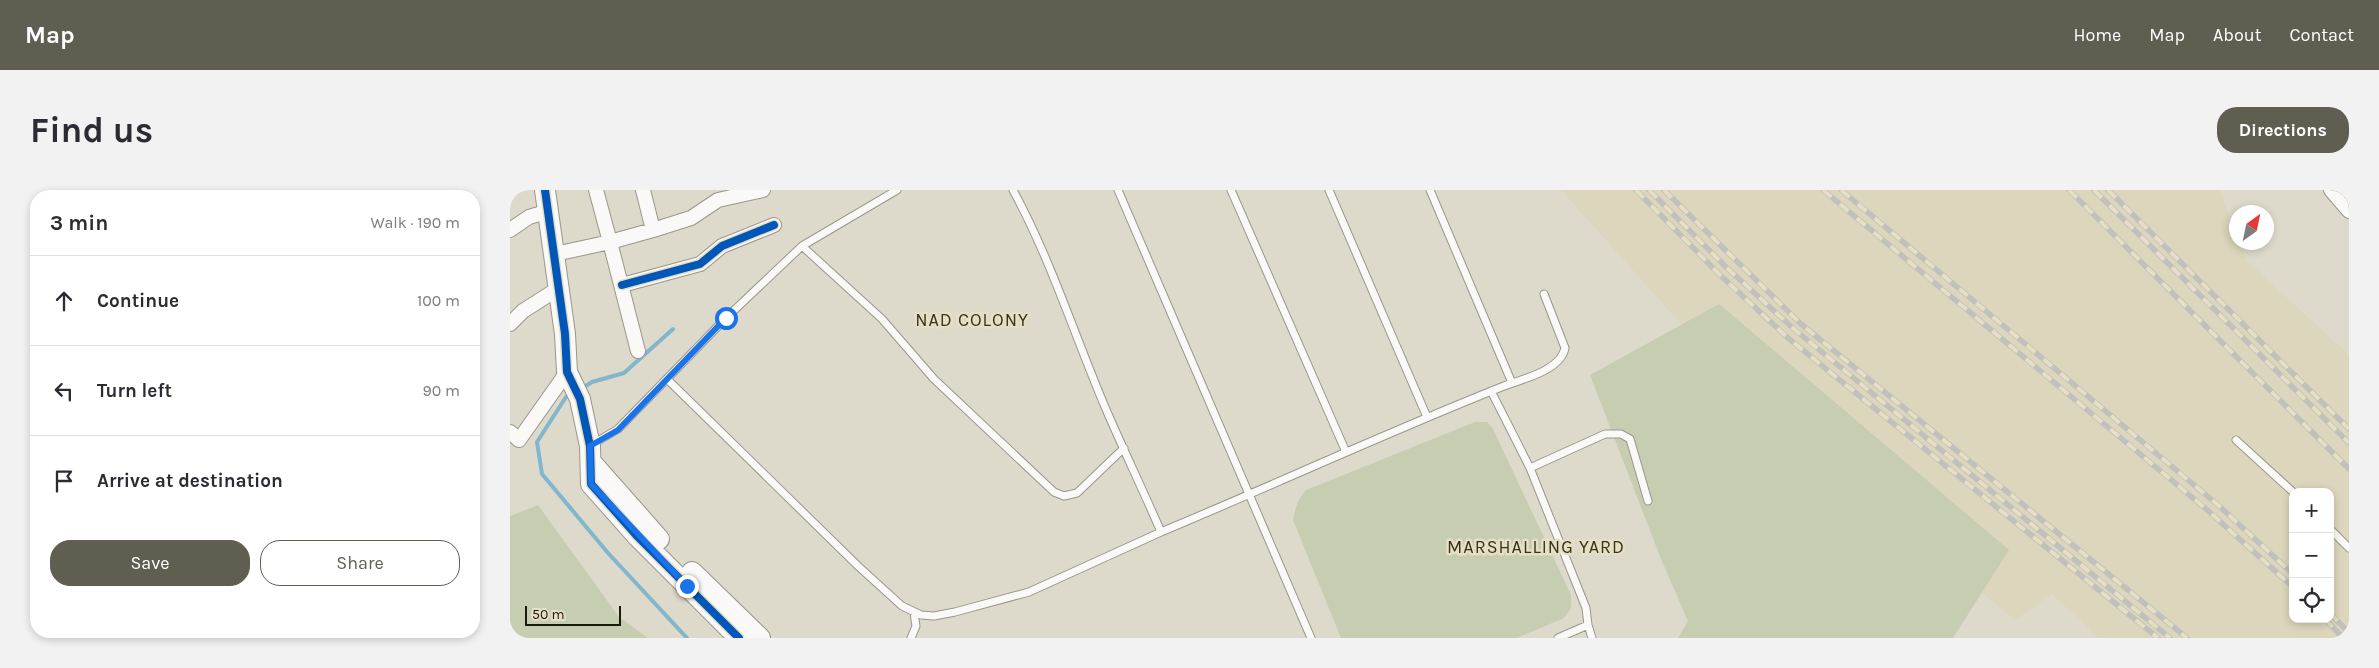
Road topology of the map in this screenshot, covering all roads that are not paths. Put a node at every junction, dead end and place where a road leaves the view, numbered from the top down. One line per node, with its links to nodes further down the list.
1 (545, 190): 13 (street)
2 (596, 190): 18 (street)
3 (643, 190): 17 (street)
4 (763, 190): 12 (street)
5 (898, 190): 19 (lane)
6 (1014, 190): 33 (lane)
7 (1118, 190): 38 (lane)
8 (1231, 190): 34 (lane)
9 (1329, 190): 30 (lane)
10 (1430, 190): 27 (lane)
11 (2331, 190): 14 (street)
12 (717, 195): 17 (street)
13 (549, 210): 16 (street); 20 (street)
14 (2349, 210)
15 (774, 225): 21 (street)
16 (510, 230)
17 (652, 230): 18 (street)
18 (610, 242): 20 (street); 21 (street)
19 (802, 246): 26 (lane); 33 (lane)
20 (554, 254): 22 (street)
21 (622, 285): 25 (street)
22 (559, 288): 24 (street); 28 (street)
23 (1544, 294): 27 (lane)
24 (510, 324)
25 (638, 351)
26 (667, 379): 35 (lane); 43 (lane)
27 (1512, 383): 29 (lane)
28 (573, 385): 31 (street); 35 (street)
29 (1491, 391): 30 (lane); 36 (lane)
30 (1427, 417): 34 (lane)
31 (510, 432)
32 (2236, 440): 37 (lane)
33 (1124, 448): 40 (lane)
34 (1346, 452): 38 (lane)
35 (590, 454): 45 (street); 46 (street)
36 (1530, 468): 39 (lane); 44 (lane)
37 (2289, 488)
38 (1248, 496): 40 (lane); 48 (lane)
39 (1648, 500)
40 (1161, 532): 43 (lane)
41 (2334, 532): 42 (lane)
42 (2349, 548)
43 (914, 613): 47 (lane)
44 (1588, 625): 49 (lane); 50 (lane)
45 (739, 638)
46 (760, 638)
47 (911, 638)
48 (1311, 638)
49 (1558, 638)
50 (1592, 638)

